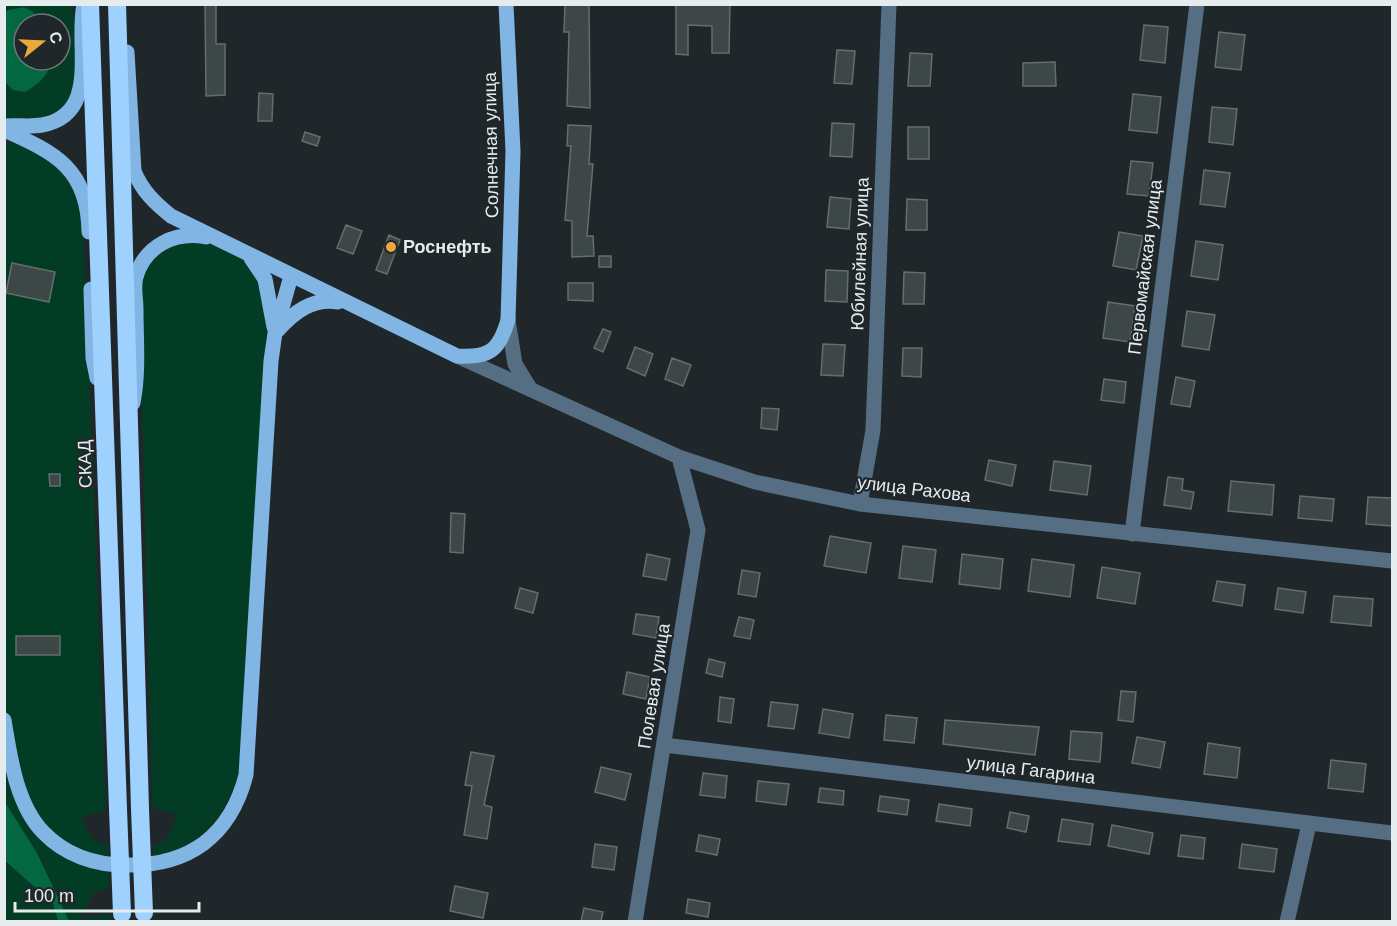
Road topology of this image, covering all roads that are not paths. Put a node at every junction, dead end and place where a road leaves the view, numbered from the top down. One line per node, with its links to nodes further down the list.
1 (84, 4): 7 (main road)
2 (90, 4): 17 (highway, СКАД)
3 (119, 4): 8 (main road); 16 (highway)
4 (506, 4): 12 (main road, Солнечная улица)
5 (889, 4): 19 (street, Юбилейная улица)
6 (1197, 4): 20 (street, Первомайская улица)
7 (7, 131): 17 (main road)
8 (218, 240): 9 (main road); 16 (main road)
9 (247, 254): 10 (main road); 13 (main road)
10 (291, 276): 11 (main road); 13 (main road)
11 (343, 302): 13 (main road); 14 (main road)
12 (508, 320): 14 (main road, Солнечная улица); 15 (street)
13 (275, 333): 24 (main road)
14 (457, 356): 15 (street, улица Рахова)
15 (531, 390): 18 (street, улица Рахова)
16 (129, 422): 27 (highway, bridge)
17 (105, 424): 28 (highway, СКАД, bridge)
18 (678, 457): 19 (street, улица Рахова); 23 (street, Полевая улица)
19 (860, 504): 20 (street, улица Рахова)
20 (1132, 534): 21 (street, улица Рахова)
21 (1392, 561)
22 (4, 720): 24 (main road)
23 (664, 745): 25 (street, улица Гагарина); 29 (street, Полевая улица)
24 (6, 747)
25 (1309, 824): 26 (street, улица Гагарина); 30 (street)
26 (1392, 833)
27 (144, 917)
28 (122, 918)
29 (635, 921)
30 (1287, 921)

